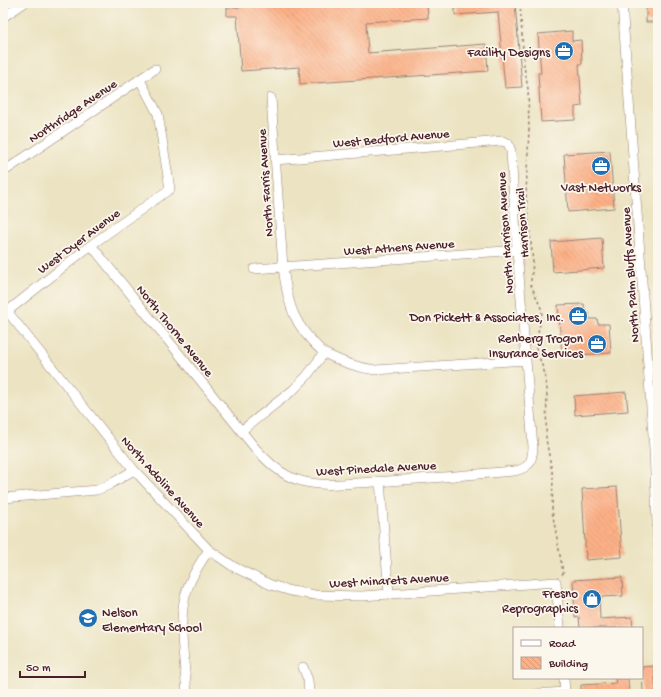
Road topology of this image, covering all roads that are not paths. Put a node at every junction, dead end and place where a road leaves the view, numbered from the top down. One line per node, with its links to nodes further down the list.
1 (24, 3): 3 (street)
2 (622, 3): 17 (street, North Palm Bluffs Avenue)
3 (3, 17)
4 (156, 69): 5 (street, Northridge Avenue)
5 (140, 80): 9 (street, Northridge Avenue); 10 (street, West Dyer Avenue)
6 (271, 98): 8 (street, North Farris Avenue)
7 (508, 143): 8 (street, West Bedford Avenue); 11 (street, North Harrison Avenue)
8 (275, 160): 12 (street, North Farris Avenue)
9 (3, 172)
10 (91, 245): 14 (street, West Dyer Avenue); 18 (street, North Thorne Avenue)
11 (517, 250): 12 (street, West Athens Avenue); 16 (street, North Harrison Avenue)
12 (283, 267): 13 (street); 15 (street, North Farris Avenue)
13 (254, 269)
14 (5, 313): 20 (street, North Adoline Avenue)
15 (324, 353): 16 (street, North Farris Avenue); 18 (street)
16 (526, 360): 19 (street, North Harrison Avenue)
17 (654, 401): 23 (street, North Palm Bluffs Avenue)
18 (241, 431): 21 (street, West Pinedale Avenue)
19 (529, 464): 21 (street, West Pinedale Avenue)
20 (134, 470): 22 (street); 24 (street, North Adoline Avenue)
21 (380, 481): 25 (street)
22 (3, 498)
23 (658, 546)
24 (209, 550): 25 (street, West Minarets Avenue); 30 (street)
25 (389, 594): 26 (street, West Minarets Avenue)
26 (560, 627)
27 (303, 668): 31 (street)
28 (564, 679): 29 (street)
29 (565, 693): 32 (street)
30 (187, 694)
31 (309, 694)
32 (536, 694)

